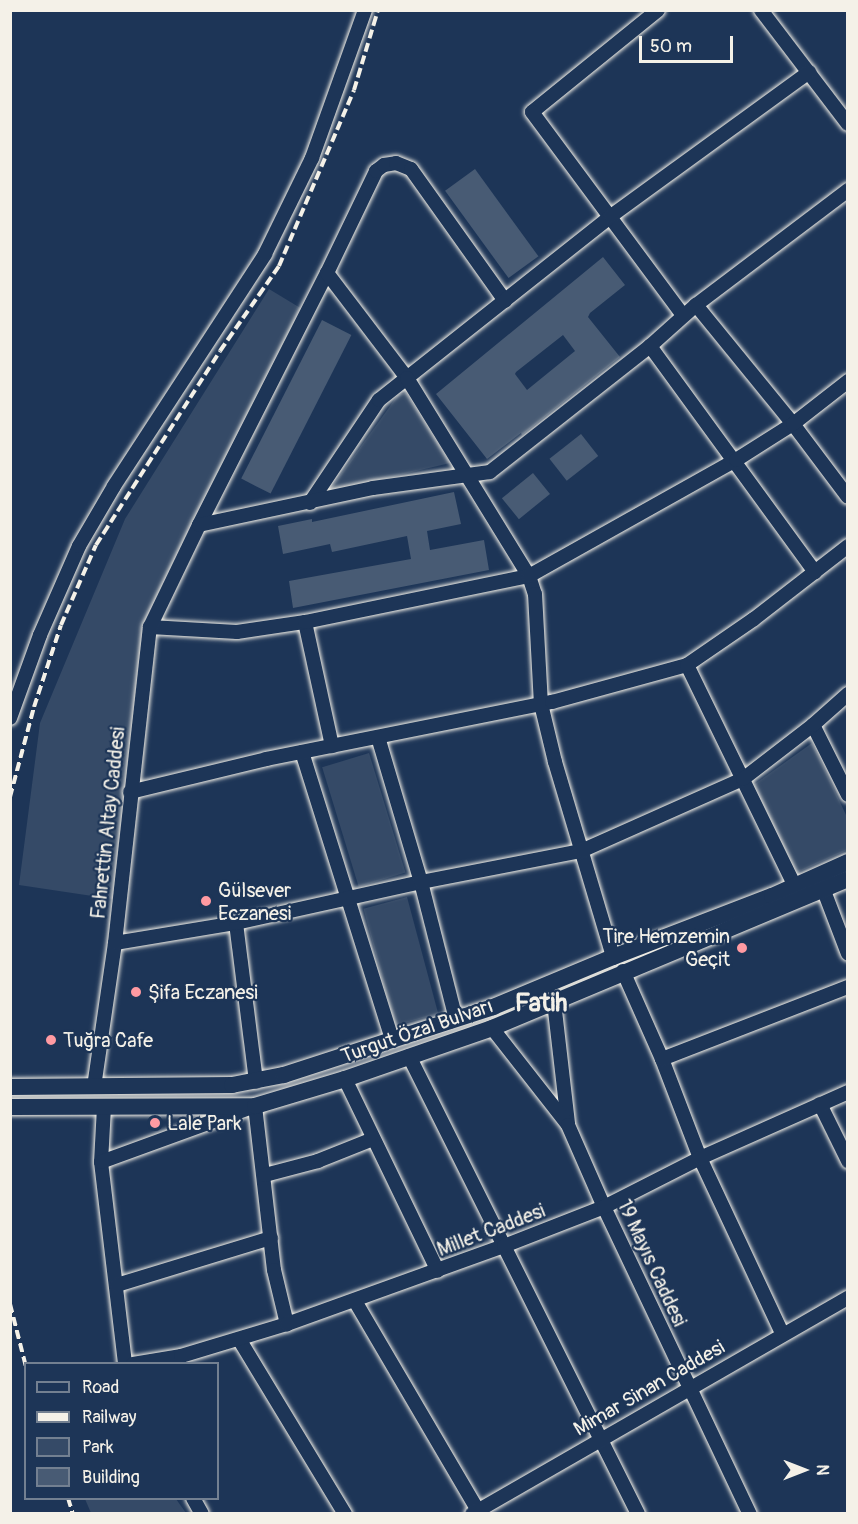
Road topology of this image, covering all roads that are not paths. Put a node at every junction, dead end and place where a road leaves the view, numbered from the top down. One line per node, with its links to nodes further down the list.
1 (365, 10): 29 (street)
2 (658, 10): 7 (street)
3 (761, 10): 4 (street)
4 (809, 72): 5 (street); 7 (street)
5 (848, 124)
6 (848, 190): 10 (street)
7 (611, 216): 9 (street); 11 (street)
8 (327, 273): 9 (street, Fahrettin Altay Caddesi); 13 (street); 20 (street, Fahrettin Altay Caddesi)
9 (505, 301): 13 (street)
10 (696, 305): 11 (street); 15 (street)
11 (683, 315): 12 (street)
12 (650, 346): 16 (street); 17 (street)
13 (407, 378): 17 (street); 19 (street)
14 (848, 381): 15 (street)
15 (793, 424): 16 (street); 18 (street)
16 (736, 460): 22 (street); 23 (street)
17 (466, 475): 19 (street); 23 (street)
18 (848, 497)
19 (310, 502): 20 (street)
20 (199, 525): 25 (street, Fahrettin Altay Caddesi)
21 (848, 546): 22 (street)
22 (815, 572): 26 (street)
23 (529, 576): 24 (street); 28 (street)
24 (304, 622): 25 (street); 32 (street)
25 (150, 627): 35 (street, Fahrettin Altay Caddesi)
26 (687, 665): 28 (street); 34 (street)
27 (848, 694): 30 (street)
28 (541, 704): 31 (street); 37 (street)
29 (10, 718)
30 (813, 725): 34 (street); 36 (street)
31 (378, 737): 32 (street); 40 (street)
32 (332, 746): 33 (street)
33 (302, 752): 35 (street); 43 (street)
34 (743, 779): 37 (street); 41 (street)
35 (130, 792): 45 (street, Fahrettin Altay Caddesi)
36 (848, 795)
37 (581, 851): 40 (street); 47 (street)
38 (848, 862): 41 (main road, Turgut Özal Bulvarı)
39 (848, 879): 42 (main road, Turgut Özal Bulvarı)
40 (421, 882): 43 (street); 51 (street)
41 (795, 886): 47 (main road, Turgut Özal Bulvarı)
42 (824, 891): 46 (street); 48 (main road, Turgut Özal Bulvarı)
43 (346, 897): 44 (street); 53 (street)
44 (236, 923): 45 (street); 57 (street)
45 (115, 943): 59 (street, Fahrettin Altay Caddesi)
46 (848, 954)
47 (613, 957): 51 (main road, Turgut Özal Bulvarı)
48 (624, 971): 50 (main road, Turgut Özal Bulvarı); 55 (street)
49 (848, 987): 55 (street)
50 (554, 1002): 52 (main road, Turgut Özal Bulvarı); 65 (street)
51 (456, 1019): 53 (main road, Turgut Özal Bulvarı)
52 (492, 1028): 54 (main road, Turgut Özal Bulvarı); 65 (street)
53 (392, 1040): 57 (main road, Turgut Özal Bulvarı)
54 (409, 1056): 56 (main road, Turgut Özal Bulvarı); 73 (street)
55 (662, 1059): 67 (street)
56 (345, 1079): 62 (main road, Turgut Özal Bulvarı); 66 (street)
57 (256, 1082): 59 (main road, Turgut Özal Bulvarı)
58 (10, 1087): 59 (main road, Turgut Özal Bulvarı)
59 (94, 1087)
60 (848, 1092): 61 (street, Millet Caddesi)
61 (820, 1104): 67 (street, Millet Caddesi); 68 (street)
62 (255, 1106): 64 (main road, Turgut Özal Bulvarı); 69 (street); 70 (street)
63 (10, 1107): 64 (main road, Turgut Özal Bulvarı)
64 (104, 1107): 69 (street)
65 (568, 1125): 71 (street, 19 Mayıs Caddesi)
66 (373, 1139): 70 (street); 74 (street)
67 (700, 1158): 71 (street, Millet Caddesi); 79 (street)
68 (848, 1161)
69 (101, 1162): 75 (street)
70 (265, 1175): 72 (street)
71 (604, 1207): 73 (street, Millet Caddesi); 83 (street, 19 Mayıs Caddesi)
72 (271, 1238): 75 (street); 78 (street)
73 (504, 1246): 74 (street, Millet Caddesi); 84 (street)
74 (438, 1271): 77 (street, Millet Caddesi)
75 (117, 1285): 81 (street)
76 (848, 1298): 79 (street, Mimar Sinan Caddesi)
77 (355, 1301): 78 (street, Millet Caddesi); 86 (street)
78 (287, 1324): 80 (street, Millet Caddesi)
79 (782, 1333): 83 (street, Mimar Sinan Caddesi)
80 (239, 1339): 82 (street, Millet Caddesi); 88 (street)
81 (125, 1362)
82 (145, 1362)
83 (690, 1388): 84 (street, Mimar Sinan Caddesi); 90 (street, 19 Mayıs Caddesi)
84 (601, 1438): 86 (street, Mimar Sinan Caddesi); 89 (street)
85 (194, 1500): 87 (street)
86 (476, 1512)
87 (202, 1514)
88 (345, 1514)
89 (638, 1514)
90 (750, 1514)

